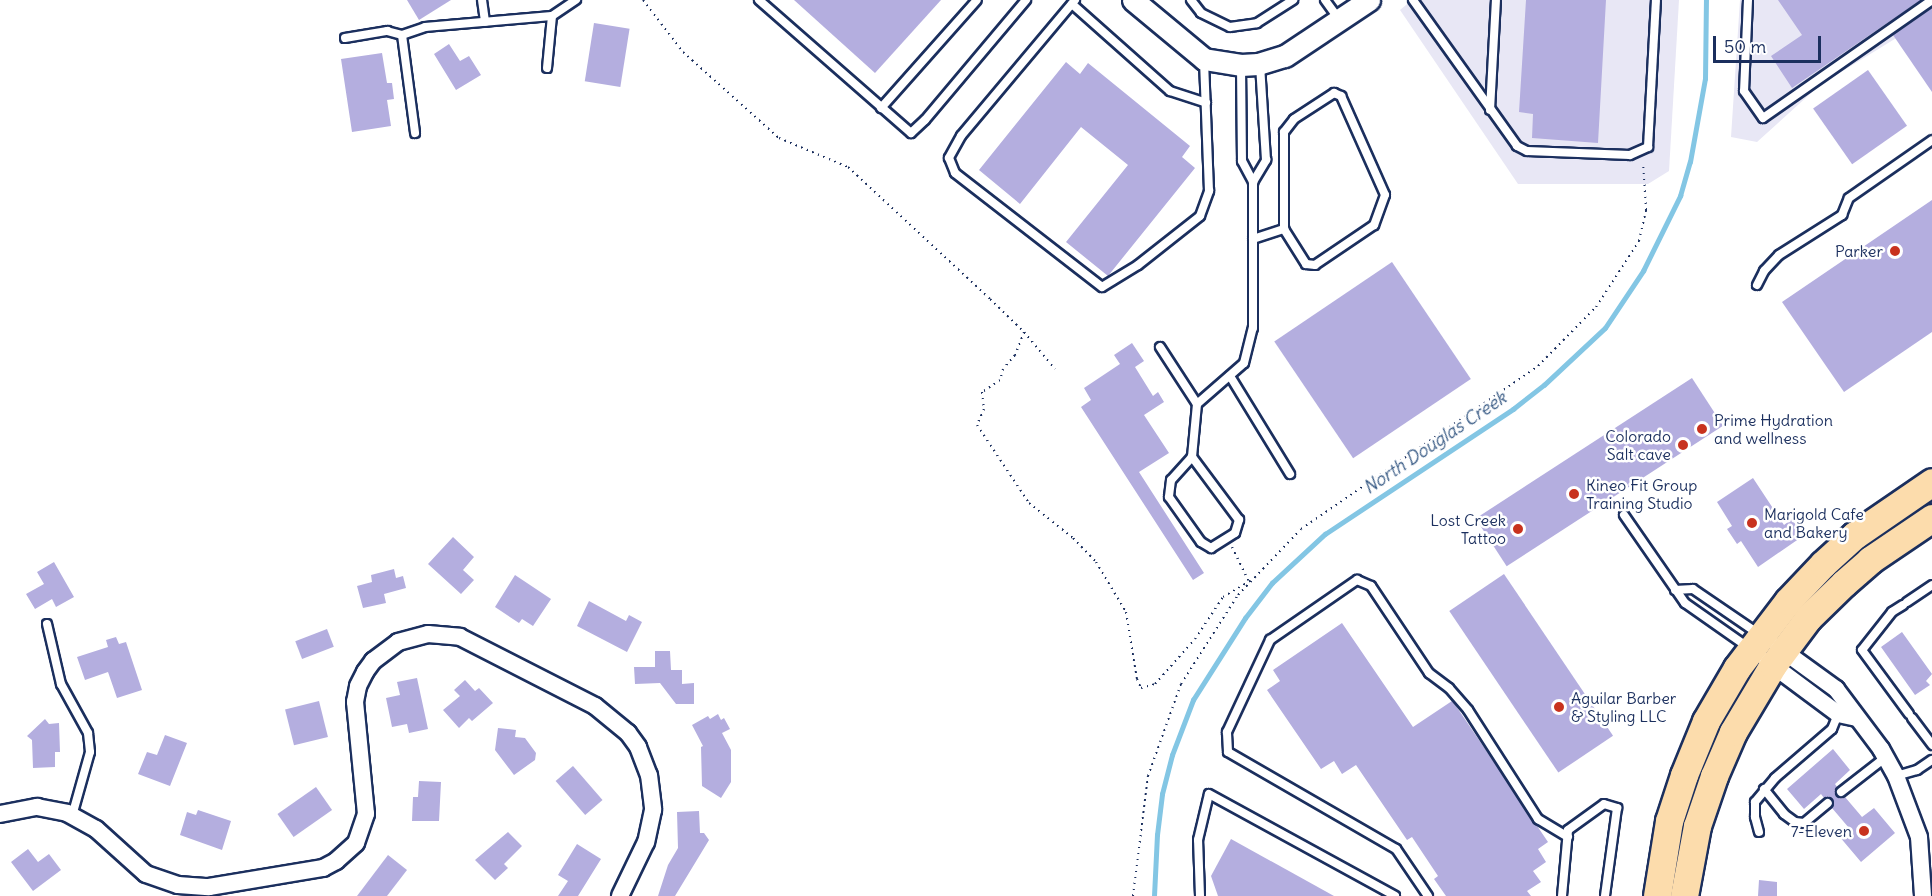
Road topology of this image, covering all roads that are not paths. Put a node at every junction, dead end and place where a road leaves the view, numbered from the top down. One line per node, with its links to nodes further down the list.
1 (482, 0): 19 (lane)
2 (576, 0): 17 (lane)
3 (759, 0): 26 (lane)
4 (977, 0): 26 (lane)
5 (1026, 0): 26 (lane)
6 (1133, 0): 22 (street)
7 (1191, 0): 8 (lane)
8 (1293, 0)
9 (1325, 0): 18 (lane)
10 (1369, 0): 18 (street)
11 (1413, 0): 27 (lane)
12 (1496, 0): 27 (lane)
13 (1656, 0): 27 (lane)
14 (1749, 0): 15 (lane)
15 (1932, 0)
16 (1073, 2): 25 (lane); 25 (lane)
17 (552, 16): 19 (lane); 24 (lane)
18 (1340, 20): 23 (street)
19 (485, 22): 20 (lane)
20 (402, 35): 21 (lane); 28 (lane)
21 (345, 38)
22 (1204, 59): 23 (street); 25 (lane)
23 (1250, 65): 30 (lane); 30 (lane)
24 (547, 68)
25 (1206, 103)
26 (881, 108)
27 (1490, 111)
28 (415, 133)
29 (1932, 141): 33 (lane)
30 (1253, 182): 32 (lane)
31 (1284, 229): 31 (lane); 32 (lane)
32 (1253, 239): 35 (lane)
33 (1757, 285)
34 (1160, 347): 36 (lane)
35 (1230, 376): 36 (lane); 38 (lane)
36 (1197, 404): 37 (lane)
37 (1192, 457): 37 (lane)
38 (1290, 474)
39 (1932, 482): 45 (main road)
40 (1624, 514): 43 (lane)
41 (1932, 518): 46 (main road)
42 (1932, 585): 49 (lane)
43 (1675, 590): 45 (lane); 45 (lane)
44 (47, 624): 57 (lane)
45 (1756, 642): 46 (street); 66 (main road)
46 (1778, 658): 47 (street); 48 (street); 67 (main road)
47 (1838, 714): 48 (street); 53 (lane)
48 (1857, 718): 50 (street)
49 (1932, 745)
50 (1886, 757): 52 (street); 54 (lane)
51 (1932, 760): 52 (lane)
52 (1896, 776): 68 (street)
53 (1764, 789): 55 (lane); 58 (lane)
54 (1841, 792)
55 (1828, 803)
56 (0, 814): 57 (street)
57 (72, 816): 60 (street)
58 (1760, 832)
59 (1568, 837): 63 (lane); 64 (lane); 65 (lane)
60 (620, 896)
61 (1200, 896): 62 (lane)
62 (1395, 896)
63 (1428, 896)
64 (1562, 896)
65 (1605, 896)
66 (1657, 896)
67 (1684, 896)
68 (1923, 896)

